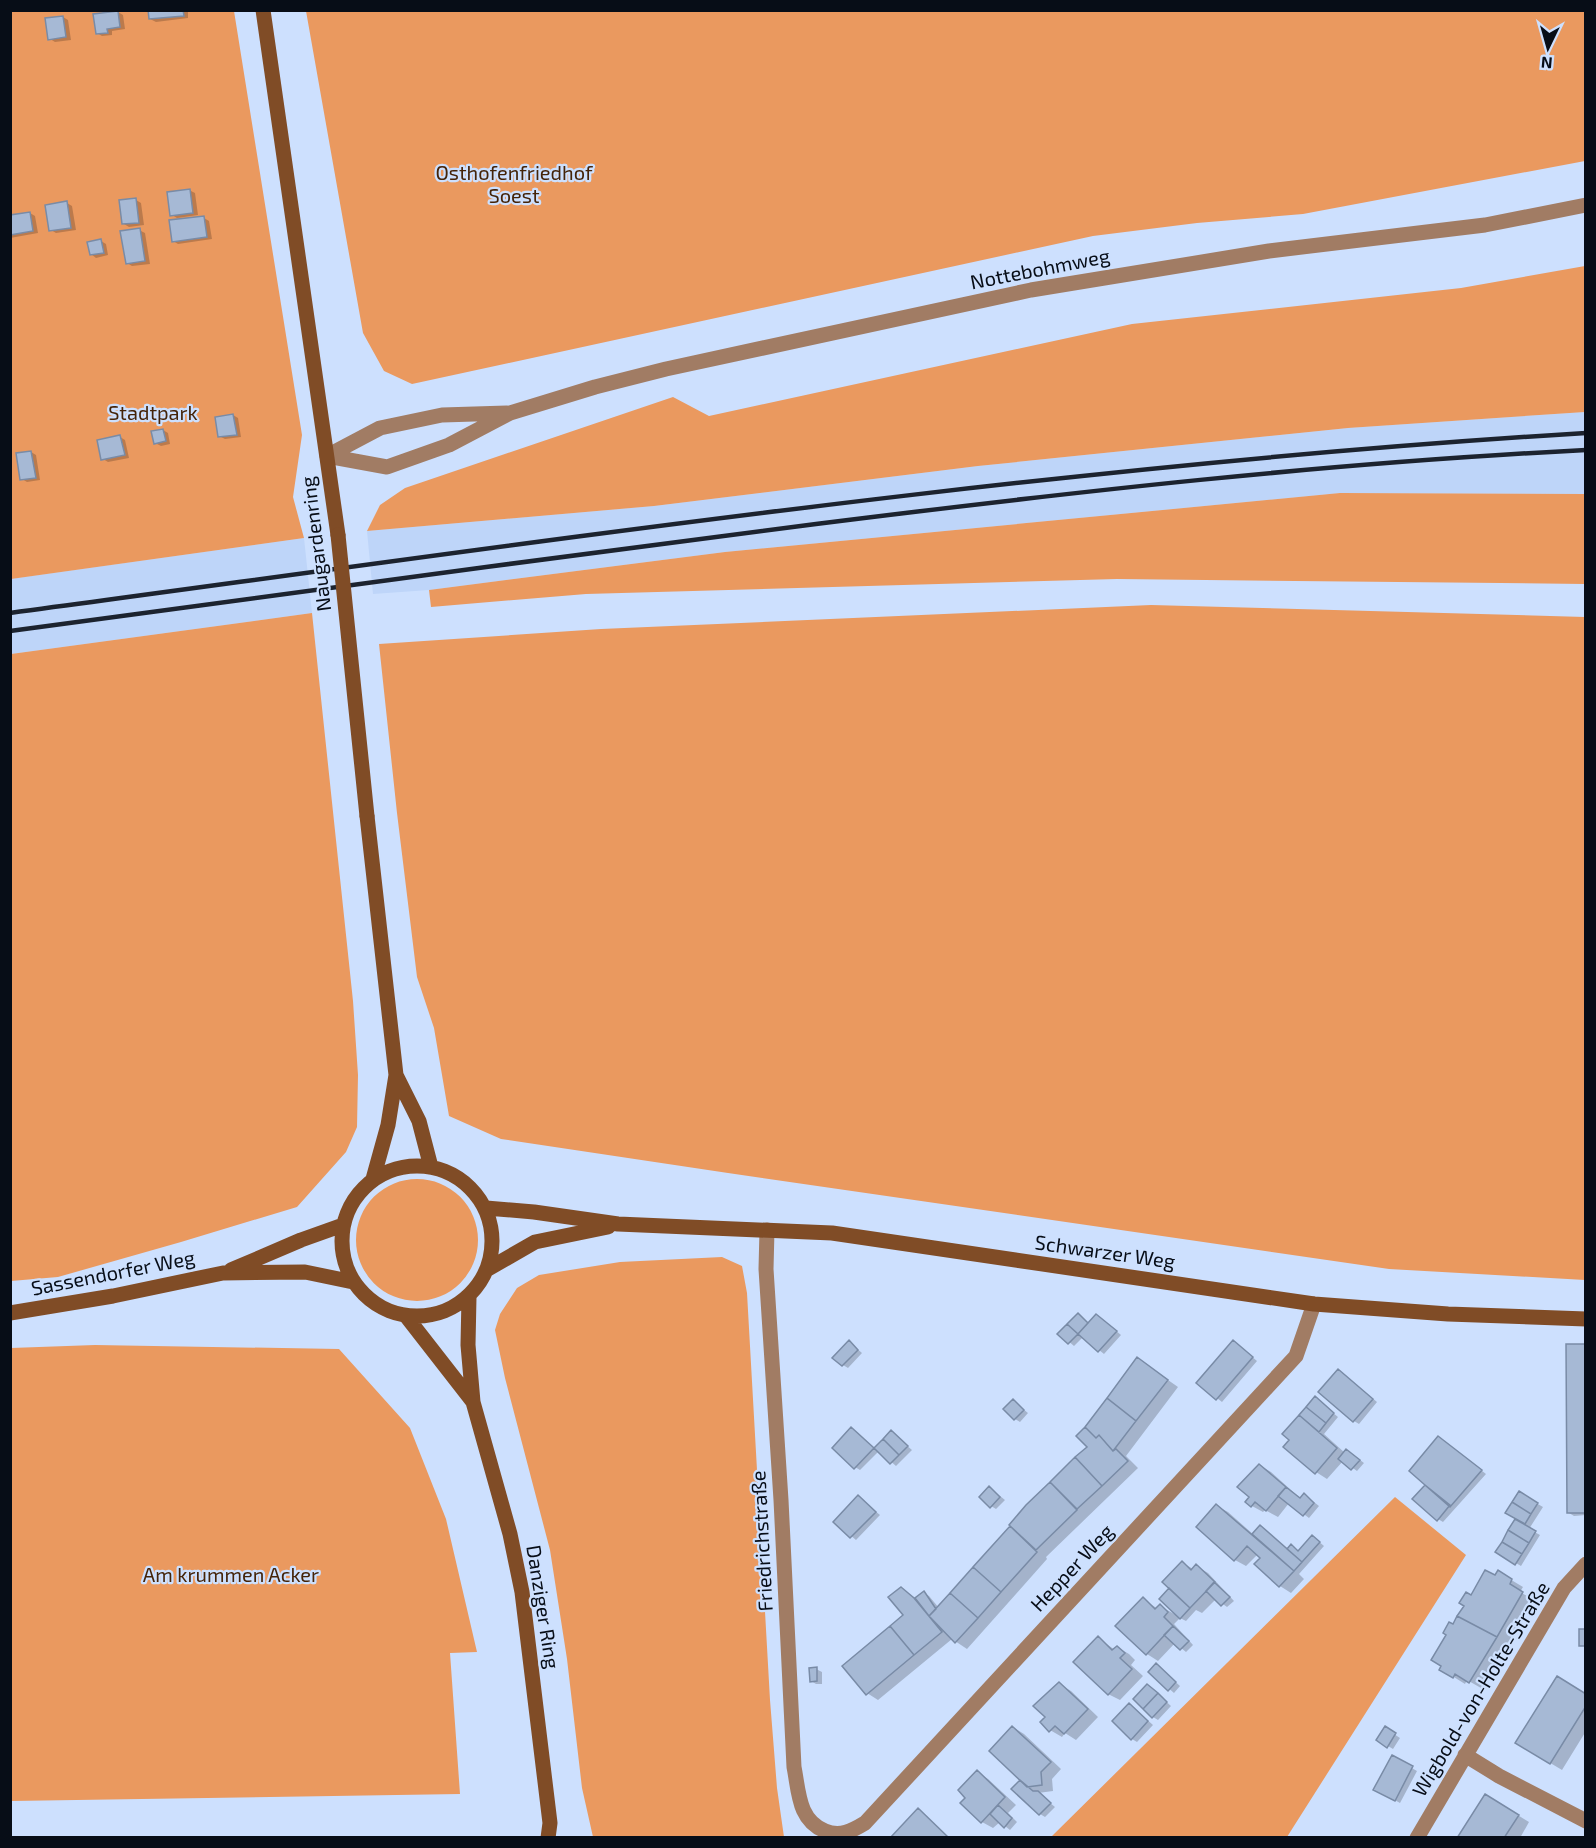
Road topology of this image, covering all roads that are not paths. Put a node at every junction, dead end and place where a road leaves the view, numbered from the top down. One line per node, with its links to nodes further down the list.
1 (263, 10): 4 (main road, Naugardenring)
2 (1586, 205): 3 (street, Nottebohmweg)
3 (510, 413): 4 (street, Nottebohmweg); 4 (street, Nottebohmweg)
4 (327, 456): 5 (main road, Naugardenring, bridge)
5 (396, 1075): 6 (main road, Naugardenring); 7 (main road, Naugardenring)
6 (432, 1167): 7 (main road); 8 (main road)
7 (373, 1179): 10 (main road)
8 (486, 1208): 9 (main road, Schwarzer Weg); 12 (main road)
9 (618, 1224): 11 (main road, Schwarzer Weg); 12 (main road, Schwarzer Weg)
10 (343, 1225): 13 (main road, Sassendorfer Weg); 14 (main road)
11 (766, 1230): 16 (main road, Schwarzer Weg); 25 (street, Friedrichstraße)
12 (488, 1269): 15 (main road)
13 (223, 1273): 14 (main road, Sassendorfer Weg); 17 (main road, Sassendorfer Weg)
14 (353, 1282): 18 (main road)
15 (469, 1297): 18 (main road); 20 (main road, Danziger Ring)
16 (1314, 1304): 19 (main road, Schwarzer Weg); 25 (street, Hepper Weg)
17 (10, 1312)
18 (406, 1316): 20 (main road, Danziger Ring)
19 (1586, 1319)
20 (473, 1402): 24 (main road, Danziger Ring)
21 (1586, 1564): 22 (street, Wigbold-von-Holte-Straße)
22 (1466, 1755): 23 (street); 26 (street, Wigbold-von-Holte-Straße)
23 (1586, 1821)
24 (552, 1833)
25 (832, 1834)
26 (1417, 1838)

